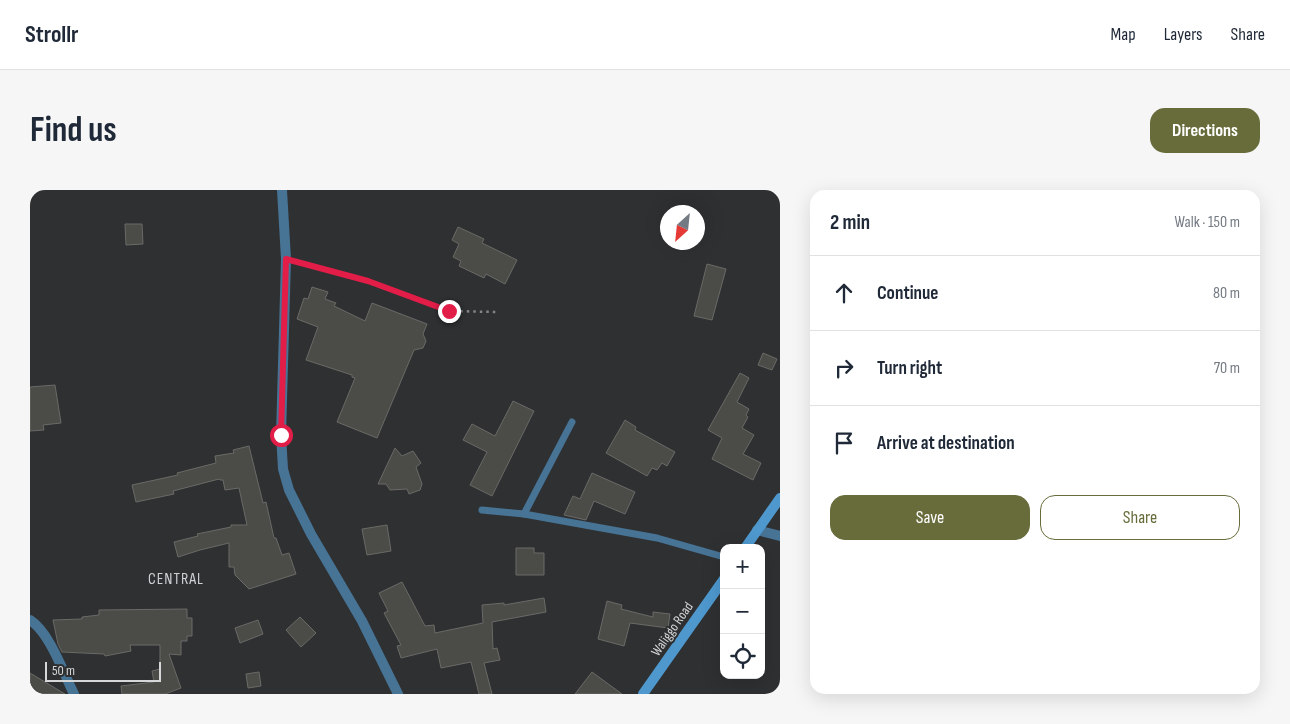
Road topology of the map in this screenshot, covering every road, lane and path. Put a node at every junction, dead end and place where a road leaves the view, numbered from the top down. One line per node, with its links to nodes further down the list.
1 (282, 190): 2 (street)
2 (286, 259): 3 (path); 15 (street)
3 (497, 312)
4 (572, 422): 7 (lane)
5 (780, 498): 8 (street)
6 (482, 510): 7 (lane)
7 (524, 514): 11 (lane)
8 (757, 530): 9 (street); 10 (street)
9 (780, 536)
10 (748, 544)
11 (720, 556)
12 (720, 585): 16 (street, Waliggo Road)
13 (30, 620): 14 (street)
14 (74, 694)
15 (398, 694)
16 (642, 694)

